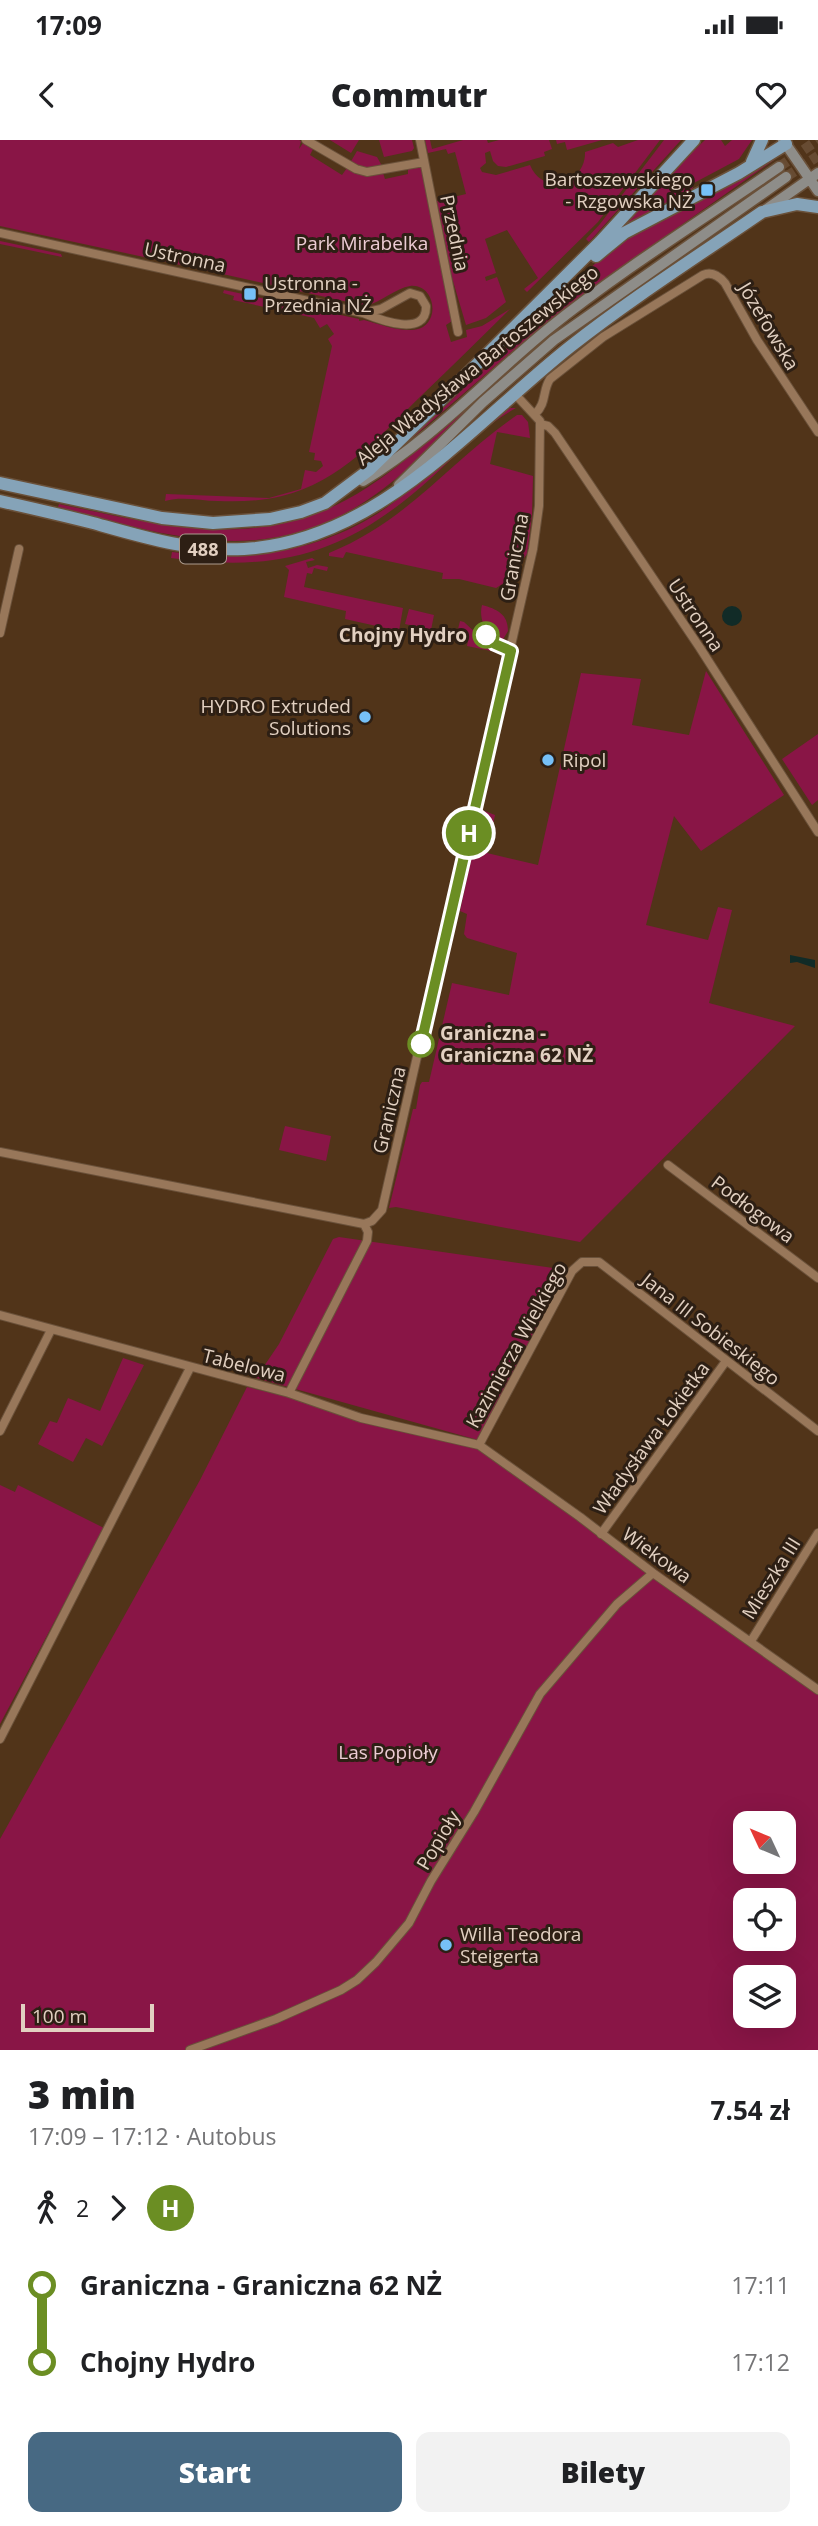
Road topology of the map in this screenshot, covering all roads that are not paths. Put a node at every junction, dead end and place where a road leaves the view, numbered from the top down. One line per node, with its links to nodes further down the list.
1 (306, 140): 6 (street)
2 (419, 140): 6 (street, Przednia)
3 (694, 140): 15 (main road, 488)
4 (762, 140): 8 (main road)
5 (787, 141): 8 (main road); 9 (main road)
6 (424, 162): 17 (street, Przednia)
7 (779, 167): 24 (main road, Aleja Władysława Bartoszewskiego)
8 (745, 170): 15 (main road)
9 (814, 176): 11 (main road); 13 (main road, Aleja Władysława Bartoszewskiego)
10 (786, 177): 23 (main road, Aleja Władysława Bartoszewskiego)
11 (818, 191)
12 (818, 207): 13 (main road, 488)
13 (762, 212): 18 (main road, Aleja Władysława Bartoszewskiego / 488)
14 (0, 233): 16 (street, Ustronna)
15 (554, 288): 24 (main road, Aleja Władysława Bartoszewskiego / 488)
16 (363, 313): 16 (street, Ustronna)
17 (458, 332)
18 (514, 393): 19 (street, Graniczna); 23 (main road, Aleja Władysława Bartoszewskiego / 488)
19 (535, 414): 20 (street, Graniczna); 21 (street, Józefowska)
20 (540, 424): 28 (street, Ustronna); 31 (street, Graniczna)
21 (818, 432)
22 (0, 483): 24 (main road, Aleja Władysława Bartoszewskiego / 488)
23 (393, 493): 25 (main road, Aleja Władysława Bartoszewskiego / 488)
24 (336, 496)
25 (0, 501)
26 (19, 549): 27 (street)
27 (0, 634)
28 (818, 832)
29 (0, 1152): 31 (street)
30 (668, 1165): 33 (street, Podłogowa)
31 (364, 1224): 38 (street)
32 (582, 1262): 36 (street, Jana III Sobieskiego); 41 (street, Kazimierza Wielkiego)
33 (818, 1278)
34 (0, 1315): 35 (street, Tabelowa)
35 (51, 1329): 37 (street, Tabelowa); 39 (street)
36 (726, 1361): 40 (street, Jana III Sobieskiego); 43 (street, Władysława Łokietka)
37 (190, 1368): 38 (street, Tabelowa); 47 (street)
38 (289, 1393): 41 (street, Tabelowa)
39 (0, 1431)
40 (818, 1431)
41 (480, 1445): 43 (street, Wiekowa)
42 (818, 1533): 45 (street, Mieszka III)
43 (601, 1534): 44 (street, Wiekowa)
44 (653, 1573): 45 (street, Wiekowa); 48 (street, Popioły)
45 (751, 1640): 46 (street, Wiekowa)
46 (818, 1690)
47 (0, 1739)
48 (190, 2050)

